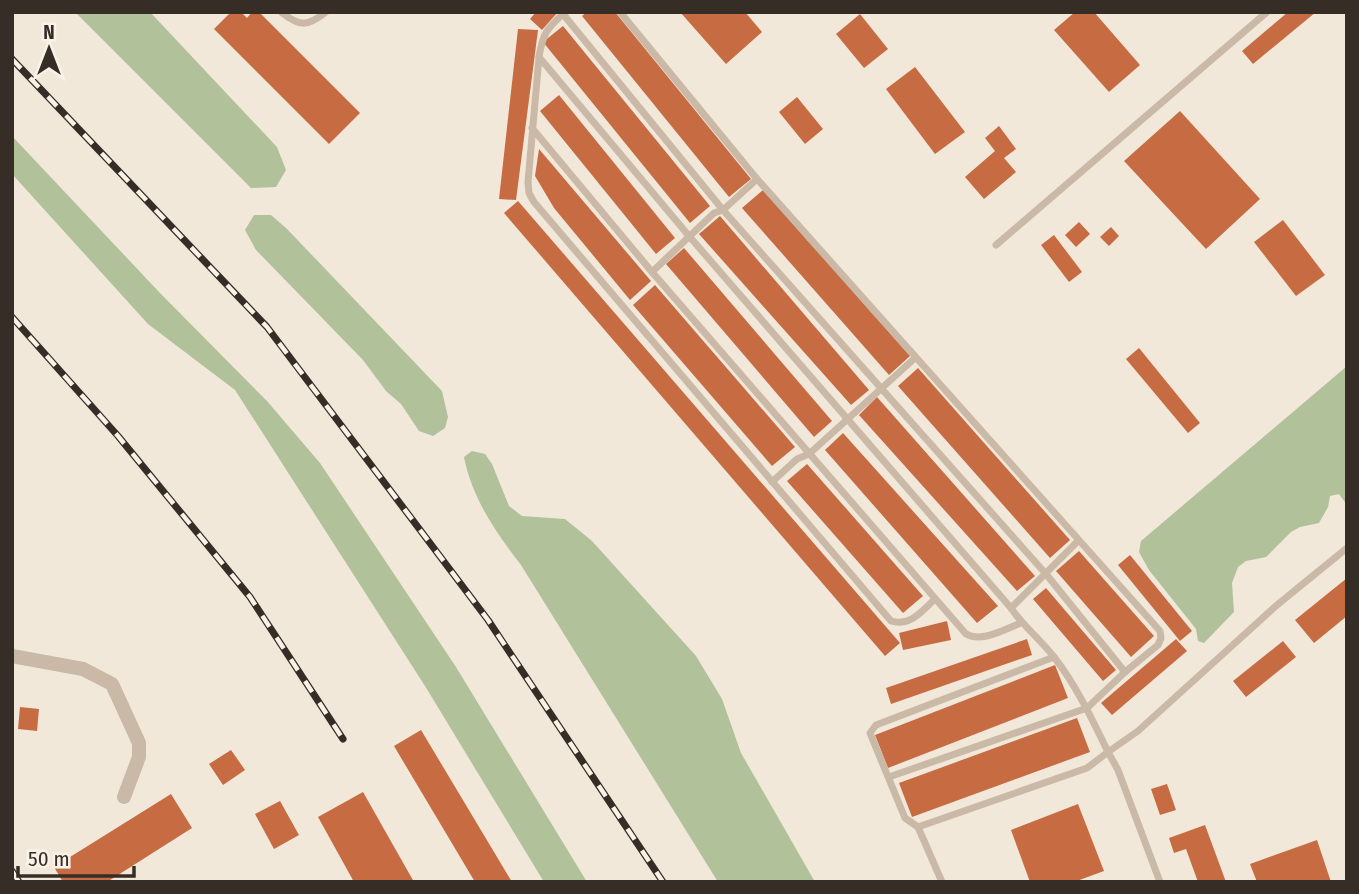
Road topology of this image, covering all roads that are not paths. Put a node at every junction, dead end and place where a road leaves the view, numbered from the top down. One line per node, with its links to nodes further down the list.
1 (281, 12): 2 (lane)
2 (326, 12)
3 (620, 12): 8 (lane)
4 (1267, 12): 11 (lane)
5 (564, 13): 6 (lane); 9 (lane)
6 (539, 57): 7 (lane); 10 (lane)
7 (532, 128): 12 (lane); 17 (lane)
8 (757, 179): 9 (lane); 13 (lane)
9 (723, 210): 10 (lane); 14 (lane)
10 (689, 236): 12 (lane); 15 (lane)
11 (996, 245)
12 (652, 272): 16 (lane)
13 (915, 358): 14 (lane); 18 (lane)
14 (880, 389): 15 (lane); 20 (lane)
15 (847, 420): 16 (lane); 22 (lane)
16 (809, 454): 17 (lane); 21 (lane)
17 (772, 482): 21 (lane)
18 (1078, 541): 20 (lane); 26 (lane)
19 (1347, 548): 28 (lane)
20 (1046, 574): 22 (lane); 26 (lane)
21 (936, 599): 23 (lane)
22 (1011, 608): 23 (lane)
23 (1021, 623): 25 (lane)
24 (12, 656): 30 (street)
25 (1054, 657): 27 (lane); 29 (lane)
26 (1125, 672): 27 (lane)
27 (1087, 708): 28 (lane); 29 (lane)
28 (1108, 752): 31 (lane); 33 (lane)
29 (889, 777): 31 (lane)
30 (124, 797)
31 (918, 827): 32 (lane)
32 (942, 882)
33 (1160, 882)

